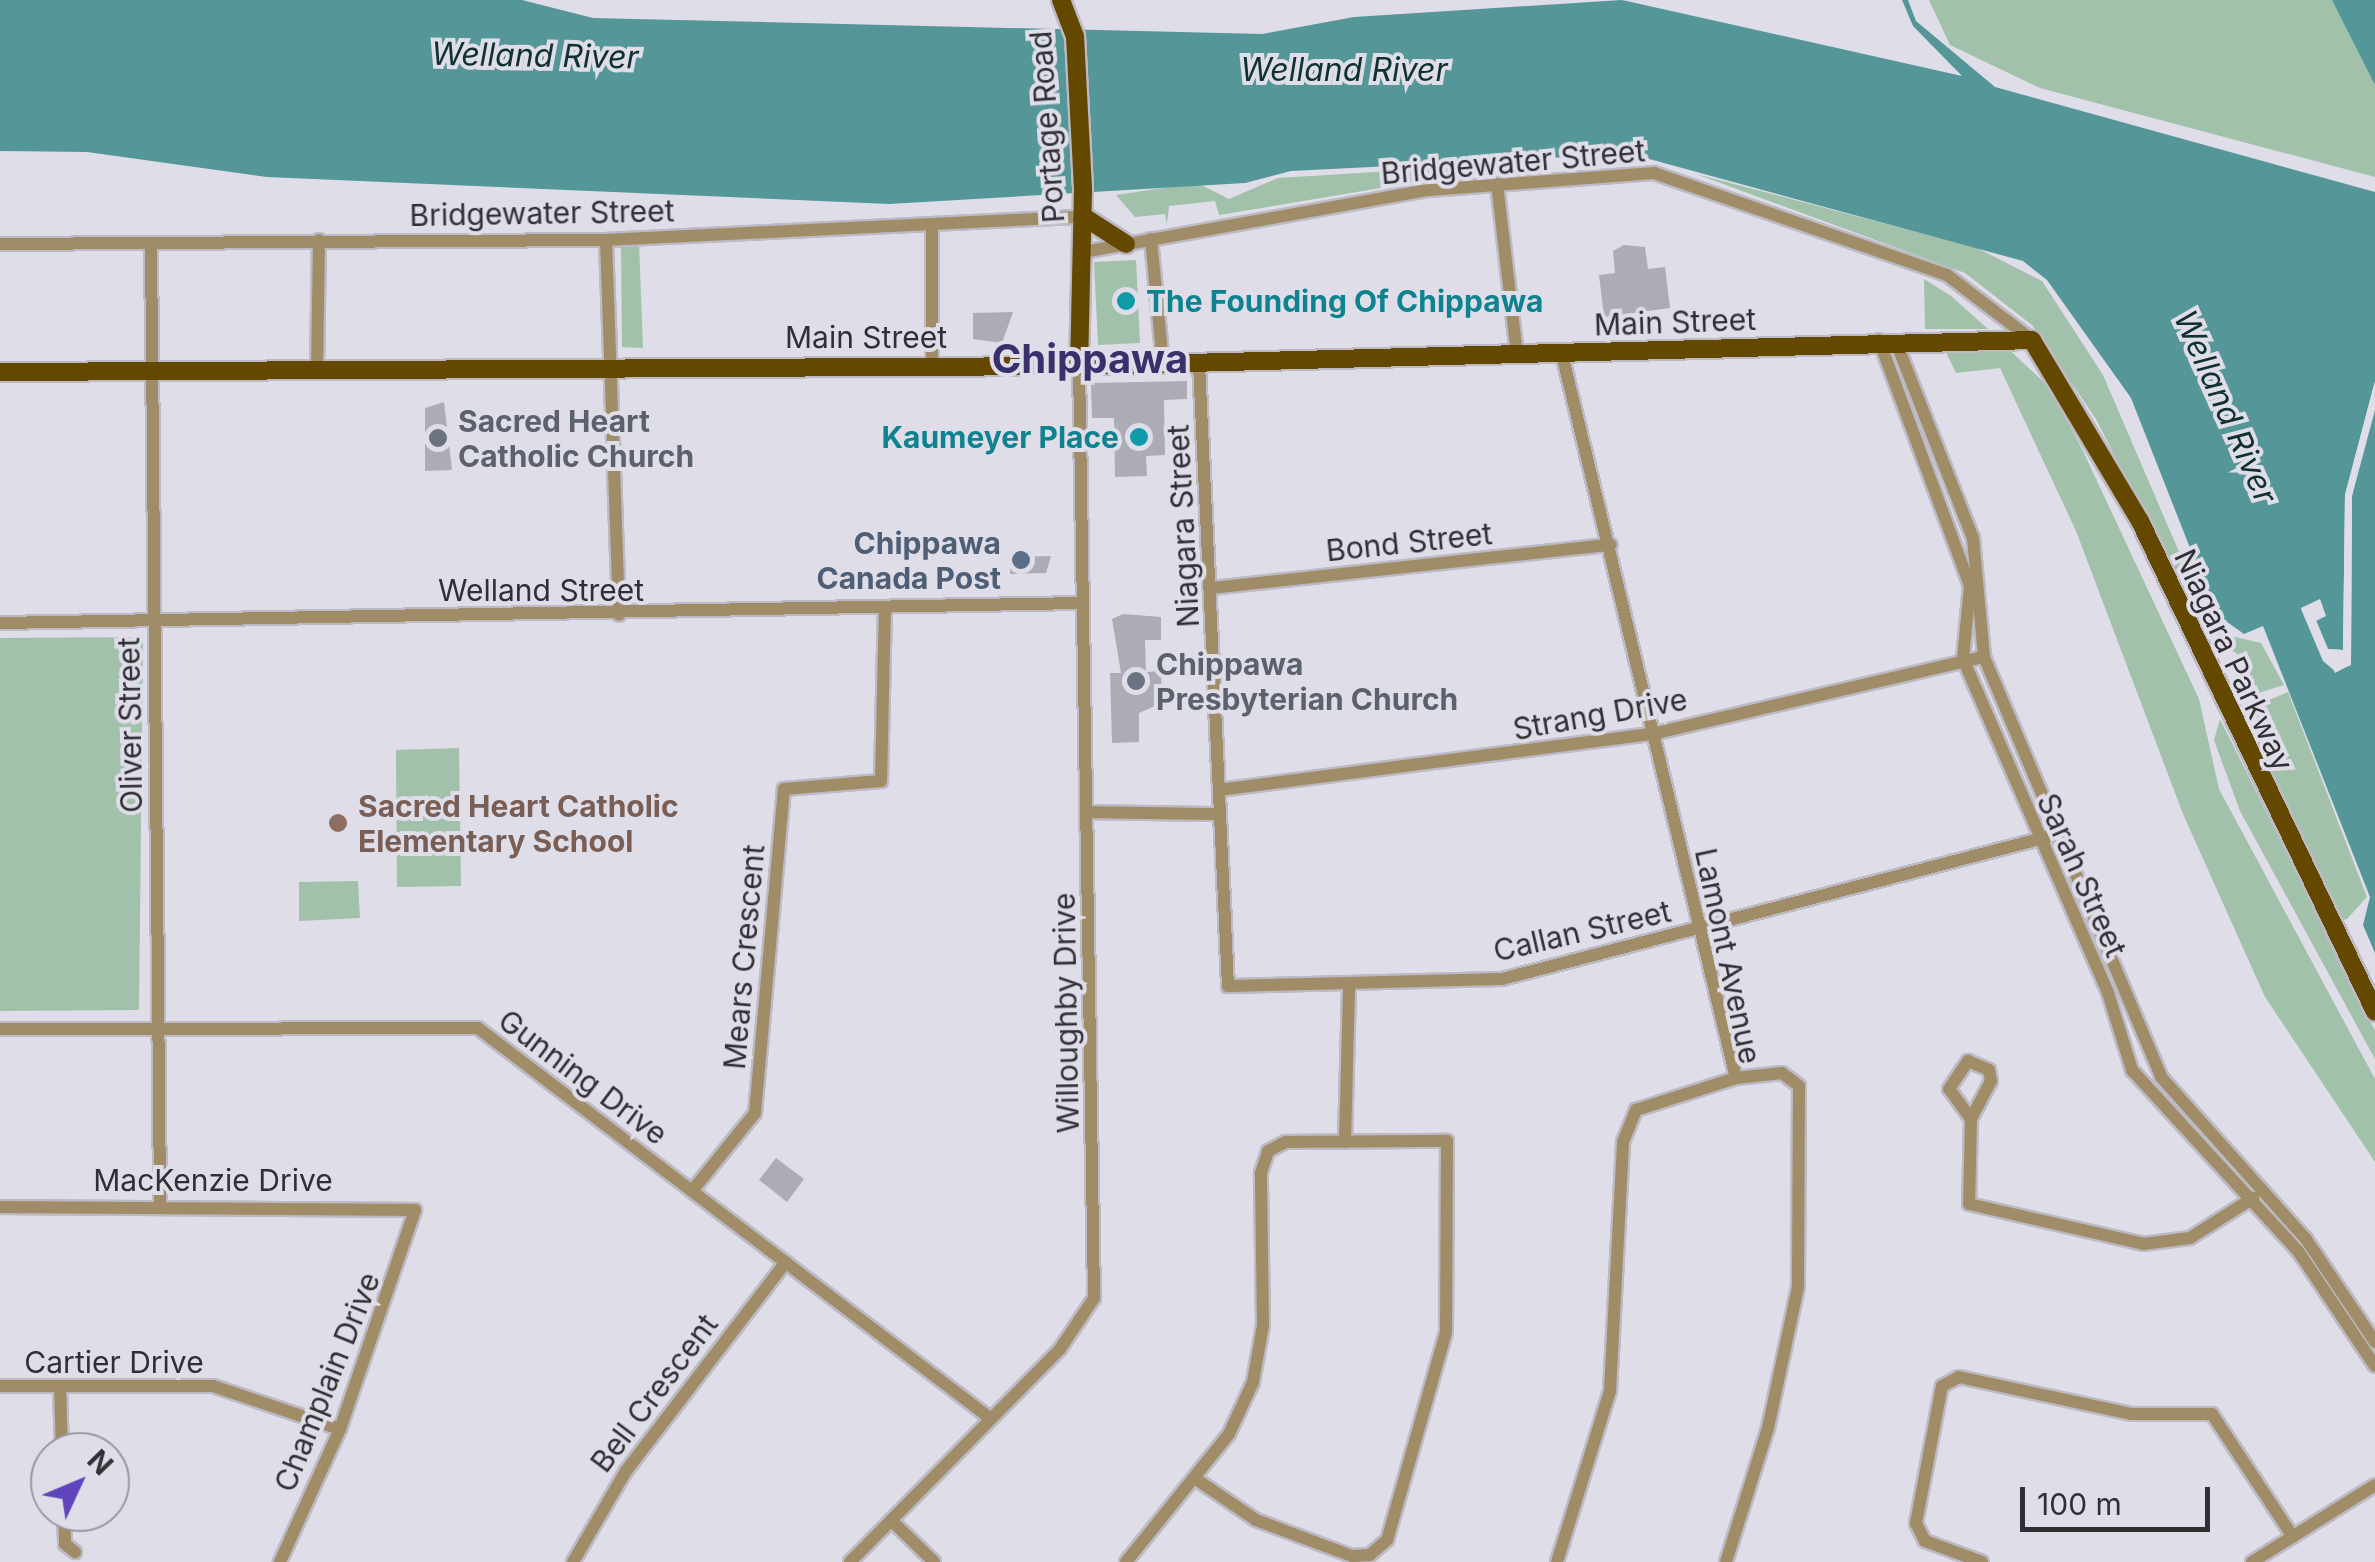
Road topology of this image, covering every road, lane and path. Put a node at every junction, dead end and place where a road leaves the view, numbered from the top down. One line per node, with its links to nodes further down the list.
1 (1059, 0): 3 (main road, Portage Road)
2 (1077, 0): 3 (main road)
3 (1075, 36): 5 (main road, Portage Road)
4 (1496, 184): 7 (street, Bridgewater Street); 14 (street, Bridgewater Street); 17 (street)
5 (1084, 213): 6 (street, Bridgewater Street); 12 (main road); 13 (main road, Portage Road)
6 (932, 227): 9 (street, Bridgewater Street); 18 (street)
7 (1151, 239): 12 (street, Bridgewater Street); 19 (street)
8 (319, 240): 9 (street, Bridgewater Street); 11 (street, Bridgewater Street); 23 (street)
9 (606, 240): 22 (street)
10 (0, 244): 11 (street, Bridgewater Street)
11 (151, 244): 24 (street, Oliver Street)
12 (1126, 244): 13 (street, Bridgewater Street)
13 (1083, 252): 21 (main road, Portage Road)
14 (2032, 340): 15 (main road, Main Street); 44 (main road, Niagara Parkway)
15 (1888, 341): 16 (main road, Main Street); 33 (street, Sarah Street); 34 (street, Sarah Street)
16 (1562, 354): 17 (main road, Main Street); 26 (street, Lamont Avenue)
17 (1517, 355): 20 (main road, Main Street)
18 (932, 364): 21 (main road, Main Street); 22 (main road, Main Street)
19 (1163, 364): 20 (main road, Main Street); 21 (main road, Main Street)
20 (1199, 364): 27 (street, Niagara Street)
21 (1079, 366): 28 (street, Willoughby Drive)
22 (610, 367): 23 (main road, Main Street); 30 (street)
23 (318, 370): 24 (main road, Main Street)
24 (150, 371): 25 (main road, Main Street); 31 (street, Oliver Street)
25 (0, 372)
26 (1611, 545): 27 (street, Bond Street); 35 (street, Lamont Avenue)
27 (1212, 588): 36 (street, Niagara Street)
28 (1081, 603): 29 (street, Welland Street); 37 (street, Willoughby Drive)
29 (885, 608): 30 (street, Welland Street); 51 (street, Mears Crescent)
30 (619, 616): 31 (street, Welland Street)
31 (154, 622): 32 (street, Welland Street); 45 (street, Oliver Street)
32 (0, 623)
33 (1984, 657): 34 (street, Strang Drive); 39 (street, Sarah Street)
34 (1963, 659): 35 (street, Strang Drive); 40 (street, Sarah Street)
35 (1652, 734): 36 (street, Strang Drive); 41 (street, Lamont Avenue)
36 (1219, 790): 38 (street, Niagara Street)
37 (1087, 812): 38 (street); 61 (street, Willoughby Drive)
38 (1220, 814): 42 (street, Niagara Street)
39 (2055, 835): 40 (street, Callan Street); 50 (street, Sarah Street)
40 (2038, 841): 41 (street, Callan Street); 52 (street, Sarah Street)
41 (1698, 929): 43 (street, Callan Street); 47 (street, Lamont Avenue)
42 (1228, 986): 43 (street, Callan Street)
43 (1349, 988): 49 (street)
44 (2375, 1012)
45 (158, 1027): 46 (street, Gunning Drive); 51 (street, Gunning Drive); 53 (street, Oliver Street)
46 (0, 1029)
47 (1736, 1078): 75 (street, Lamont Avenue); 76 (street)
48 (1971, 1119): 52 (street)
49 (1345, 1142): 64 (street); 64 (street)
50 (2262, 1189): 52 (street); 57 (street, Sarah Street)
51 (692, 1192): 56 (street, Gunning Drive)
52 (2250, 1201): 58 (street, Sarah Street)
53 (160, 1205): 54 (street, MacKenzie Drive); 55 (street, MacKenzie Drive)
54 (0, 1207)
55 (418, 1218): 62 (street, Champlain Drive)
56 (786, 1262): 61 (street, Gunning Drive); 71 (street, Bell Crescent)
57 (2375, 1342)
58 (2375, 1366)
59 (0, 1386): 60 (street, Cartier Drive)
60 (60, 1386): 62 (street, Cartier Drive); 63 (street)
61 (991, 1419): 66 (street, Willoughby Drive)
62 (340, 1429): 70 (street, Champlain Drive)
63 (61, 1432)
64 (1196, 1479): 74 (street)
65 (2375, 1485): 68 (street)
66 (891, 1520): 72 (street, Willoughby Drive); 73 (street)
67 (65, 1532): 69 (street)
68 (2293, 1537): 77 (street); 78 (street)
69 (75, 1552)
70 (280, 1562)
71 (573, 1562)
72 (850, 1562)
73 (934, 1562)
74 (1126, 1562)
75 (1557, 1562)
76 (1726, 1562)
77 (1982, 1562)
78 (2252, 1562)

